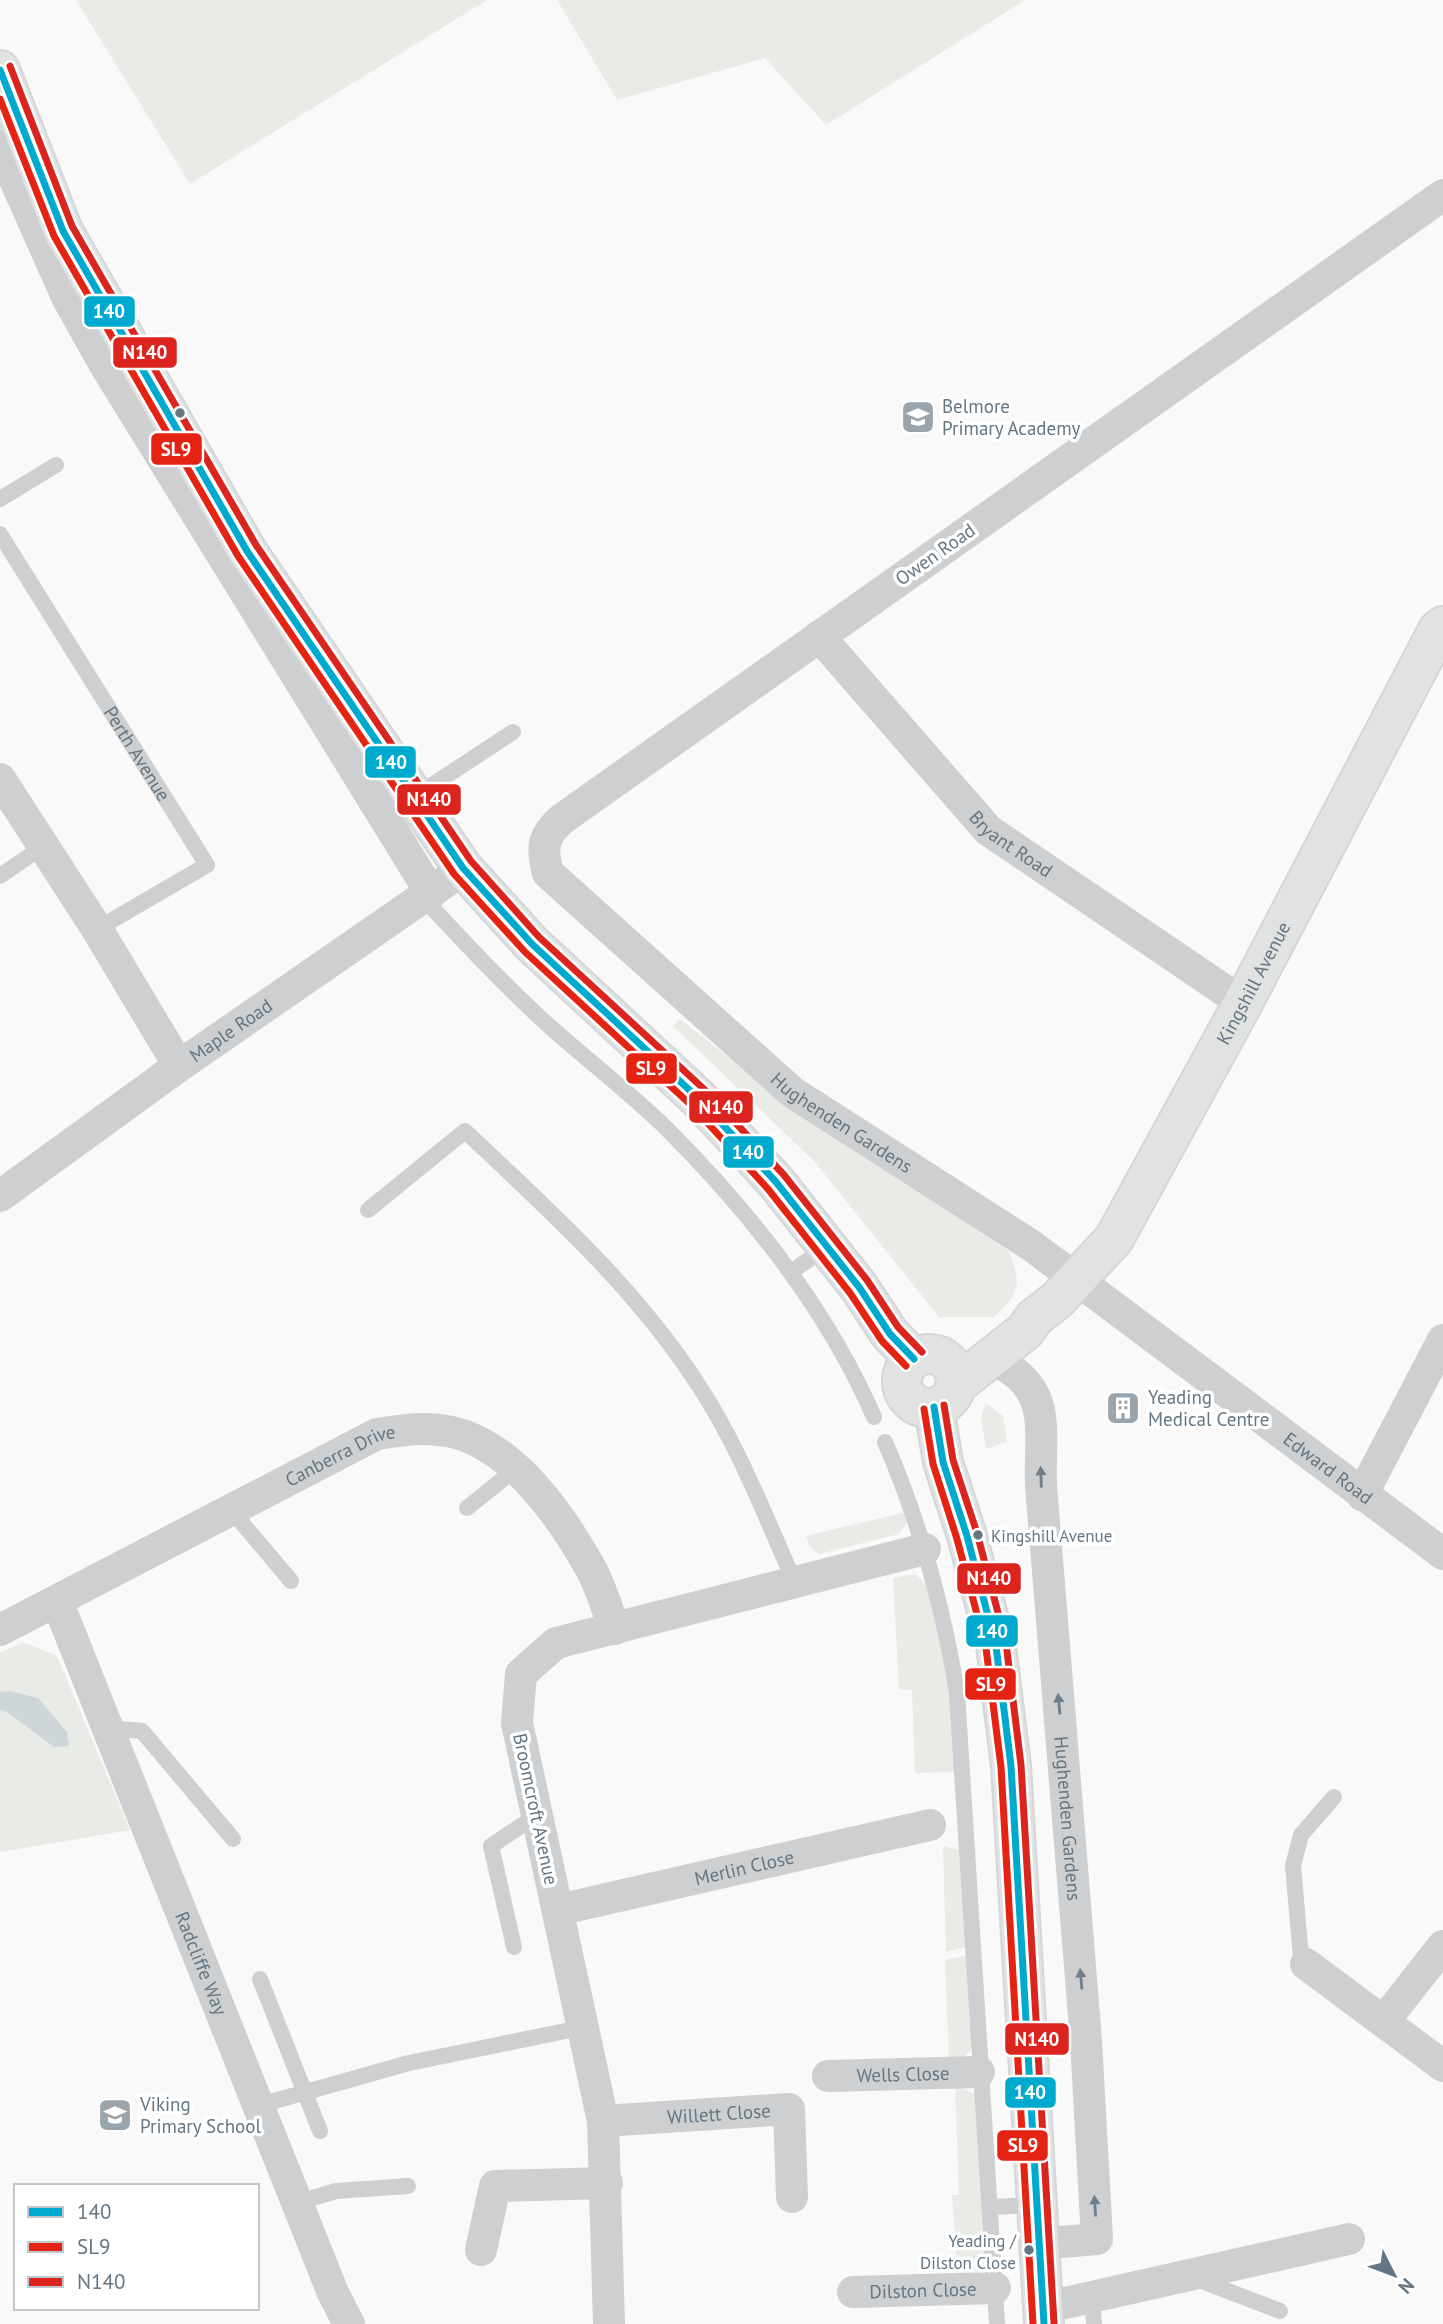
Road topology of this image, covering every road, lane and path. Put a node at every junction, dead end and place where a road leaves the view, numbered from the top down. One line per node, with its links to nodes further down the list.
1 (0, 70): 11 (street)
2 (0, 146): 15 (street)
3 (1443, 195): 8 (street, Owen Road)
4 (56, 466): 5 (lane)
5 (0, 499)
6 (0, 534): 16 (lane, Perth Avenue)
7 (1443, 626): 18 (street, Kingshill Avenue)
8 (820, 636): 17 (street, Owen Road); 18 (street, Bryant Road)
9 (513, 732): 11 (lane)
10 (0, 779): 12 (street)
11 (414, 797): 13 (street)
12 (44, 846): 14 (lane); 16 (street)
13 (463, 869): 15 (street, Maple Road); 22 (street)
14 (0, 876)
15 (427, 896): 19 (street, Maple Road); 23 (lane)
16 (97, 929): 19 (street)
17 (623, 943): 24 (street, Hughenden Gardens)
18 (1243, 1003): 24 (street, Kingshill Avenue)
19 (178, 1066): 20 (street, Maple Road)
20 (0, 1196)
21 (368, 1209): 38 (lane)
22 (828, 1246): 23 (lane); 28 (street)
23 (791, 1272): 29 (lane)
24 (1077, 1281): 25 (street, Kingshill Avenue); 32 (street, Edward Road)
25 (1034, 1318): 27 (street, Kingshill Avenue); 28 (street, Kingshill Avenue)
26 (1443, 1340): 32 (street)
27 (993, 1359): 28 (street, Kingshill Avenue); 68 (street, Hughenden Gardens, one-way to 27)
28 (938, 1379): 65 (street)
29 (874, 1417)
30 (886, 1442): 35 (lane)
31 (517, 1468): 33 (lane); 34 (street, Canberra Drive); 40 (street, Canberra Drive)
32 (1362, 1495): 36 (street, Edward Road)
33 (467, 1508)
34 (231, 1510): 37 (lane); 39 (street, Canberra Drive)
35 (925, 1549): 38 (street, Broomcroft Avenue); 55 (lane)
36 (1443, 1554)
37 (291, 1581)
38 (795, 1583): 40 (street, Broomcroft Avenue)
39 (57, 1601): 41 (street, Canberra Drive); 42 (street, Radcliffe Way)
40 (615, 1629): 44 (street, Broomcroft Avenue)
41 (0, 1630)
42 (110, 1728): 46 (lane); 58 (street, Radcliffe Way)
43 (1334, 1797): 50 (lane)
44 (537, 1815): 47 (street, Broomcroft Avenue); 49 (lane)
45 (930, 1825): 47 (street, Merlin Close)
46 (233, 1839)
47 (558, 1910): 53 (street, Broomcroft Avenue)
48 (1443, 1946): 52 (street)
49 (514, 1947)
50 (1306, 1964): 52 (street)
51 (260, 1979): 57 (lane)
52 (1384, 2021): 54 (street)
53 (585, 2027): 57 (lane); 59 (street, Broomcroft Avenue)
54 (1443, 2066)
55 (979, 2072): 56 (street, Wells Close); 66 (lane)
56 (828, 2076)
57 (305, 2094): 58 (lane); 60 (lane)
58 (260, 2105): 64 (street, Radcliffe Way)
59 (603, 2121): 61 (street, Broomcroft Avenue); 63 (street, Willett Close)
60 (320, 2131)
61 (607, 2183): 69 (street); 77 (street, Broomcroft Avenue)
62 (408, 2186): 64 (lane)
63 (792, 2197)
64 (299, 2202): 76 (street, Radcliffe Way)
65 (1035, 2205): 66 (lane); 68 (street)
66 (989, 2207): 71 (lane)
67 (1349, 2239): 70 (street)
68 (1037, 2244): 75 (street)
69 (481, 2250)
70 (1188, 2275): 73 (street); 74 (lane)
71 (995, 2288): 72 (street, Dilston Close); 78 (lane)
72 (853, 2292)
73 (1093, 2310): 75 (street)
74 (1280, 2311)
75 (1043, 2316)
76 (349, 2324)
77 (609, 2324)
78 (997, 2324)

